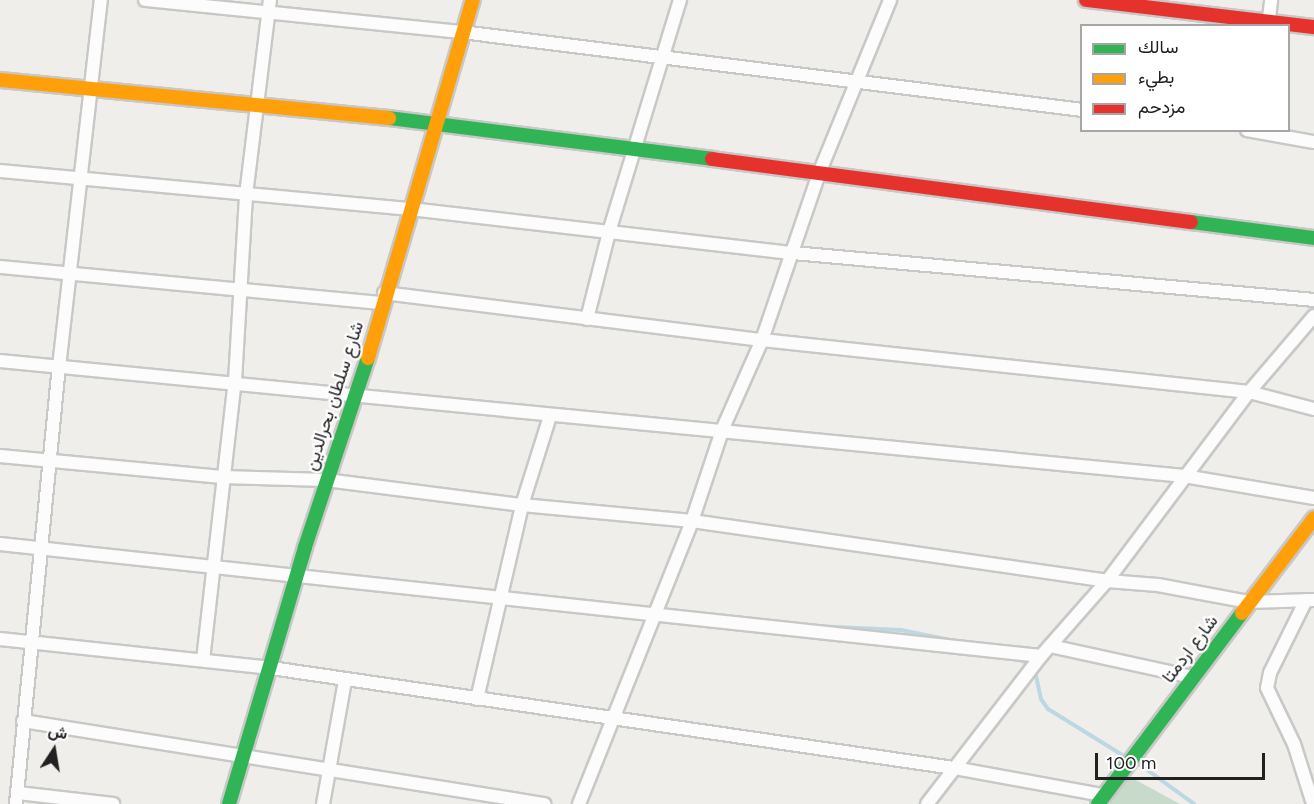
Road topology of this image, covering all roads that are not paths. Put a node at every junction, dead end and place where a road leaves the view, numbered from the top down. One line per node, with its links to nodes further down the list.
1 (101, 0): 16 (street)
2 (145, 0): 8 (street)
3 (473, 0): 12 (street, شارع سلطان بحرالدين)
4 (680, 0): 13 (street)
5 (890, 0): 15 (street)
6 (1086, 0): 9 (street)
7 (1271, 0): 9 (street)
8 (270, 6): 12 (street); 17 (street)
9 (1269, 23)
10 (1290, 25): 11 (street)
11 (1314, 27)
12 (462, 32): 13 (street); 19 (street, شارع سلطان بحرالدين)
13 (663, 59): 15 (street); 22 (street)
14 (0, 80): 16 (street)
15 (858, 81): 18 (street); 24 (street)
16 (90, 88): 17 (street); 25 (street)
17 (256, 105): 19 (street); 26 (street)
18 (1080, 110)
19 (435, 123): 22 (street); 27 (street, شارع سلطان بحرالدين)
20 (1257, 132): 21 (street)
21 (1314, 142)
22 (634, 147): 24 (street); 28 (street)
23 (0, 171): 25 (street)
24 (820, 171): 29 (street); 30 (street)
25 (79, 179): 26 (street); 32 (street)
26 (246, 195): 27 (street); 33 (street)
27 (410, 209): 28 (street); 34 (street, شارع سلطان بحرالدين)
28 (609, 232): 30 (street); 37 (street)
29 (1314, 238)
30 (794, 252): 35 (street); 38 (street)
31 (0, 267): 32 (street)
32 (72, 274): 33 (street); 40 (street)
33 (241, 289): 34 (street); 41 (street)
34 (383, 298): 37 (street); 43 (street, شارع سلطان بحرالدين)
35 (1314, 300)
36 (1314, 316): 42 (street)
37 (586, 319): 38 (street)
38 (762, 340): 42 (street); 46 (street)
39 (0, 361): 40 (street)
40 (59, 367): 41 (street); 48 (street)
41 (235, 381): 43 (street); 50 (street)
42 (1249, 392): 44 (street); 49 (street)
43 (358, 393): 45 (street); 51 (street, شارع سلطان بحرالدين)
44 (1314, 409)
45 (550, 416): 46 (street); 53 (street)
46 (723, 428): 49 (street); 55 (street)
47 (0, 456): 48 (street)
48 (51, 460): 50 (street); 57 (street)
49 (1184, 476): 52 (street); 60 (street)
50 (222, 477): 51 (street); 58 (street)
51 (326, 480): 53 (street); 59 (street, شارع سلطان بحرالدين)
52 (1314, 498)
53 (522, 505): 55 (street); 62 (street)
54 (1314, 518): 63 (street, شارع اردمتا)
55 (692, 521): 60 (street); 64 (street)
56 (0, 544): 57 (street)
57 (43, 549): 58 (street); 66 (street)
58 (213, 567): 59 (street); 69 (street)
59 (297, 575): 62 (street); 70 (street, شارع سلطان بحرالدين)
60 (1107, 581): 63 (street); 67 (street)
61 (1310, 600): 63 (street); 87 (street)
62 (499, 601): 64 (street); 73 (street)
63 (1249, 602): 71 (street, شارع اردمتا)
64 (654, 616): 68 (street); 74 (street)
65 (0, 639): 66 (street)
66 (32, 642): 69 (street); 75 (street)
67 (1050, 646): 68 (street); 71 (street)
68 (1041, 657): 77 (street)
69 (203, 660): 70 (street)
70 (270, 668): 72 (street); 76 (street, شارع سلطان بحرالدين)
71 (1192, 677): 80 (street, شارع اردمتا)
72 (345, 681): 73 (street); 78 (street)
73 (477, 699): 74 (street)
74 (614, 719): 77 (street); 85 (street)
75 (23, 721): 76 (street); 79 (street)
76 (243, 758): 78 (street); 82 (street, شارع سلطان بحرالدين)
77 (954, 768): 80 (street); 86 (street)
78 (328, 770): 83 (street); 84 (street)
79 (17, 799): 81 (street)
80 (1100, 800)
81 (112, 804)
82 (229, 804)
83 (323, 804)
84 (544, 804)
85 (579, 804)
86 (927, 804)
87 (1313, 804)

